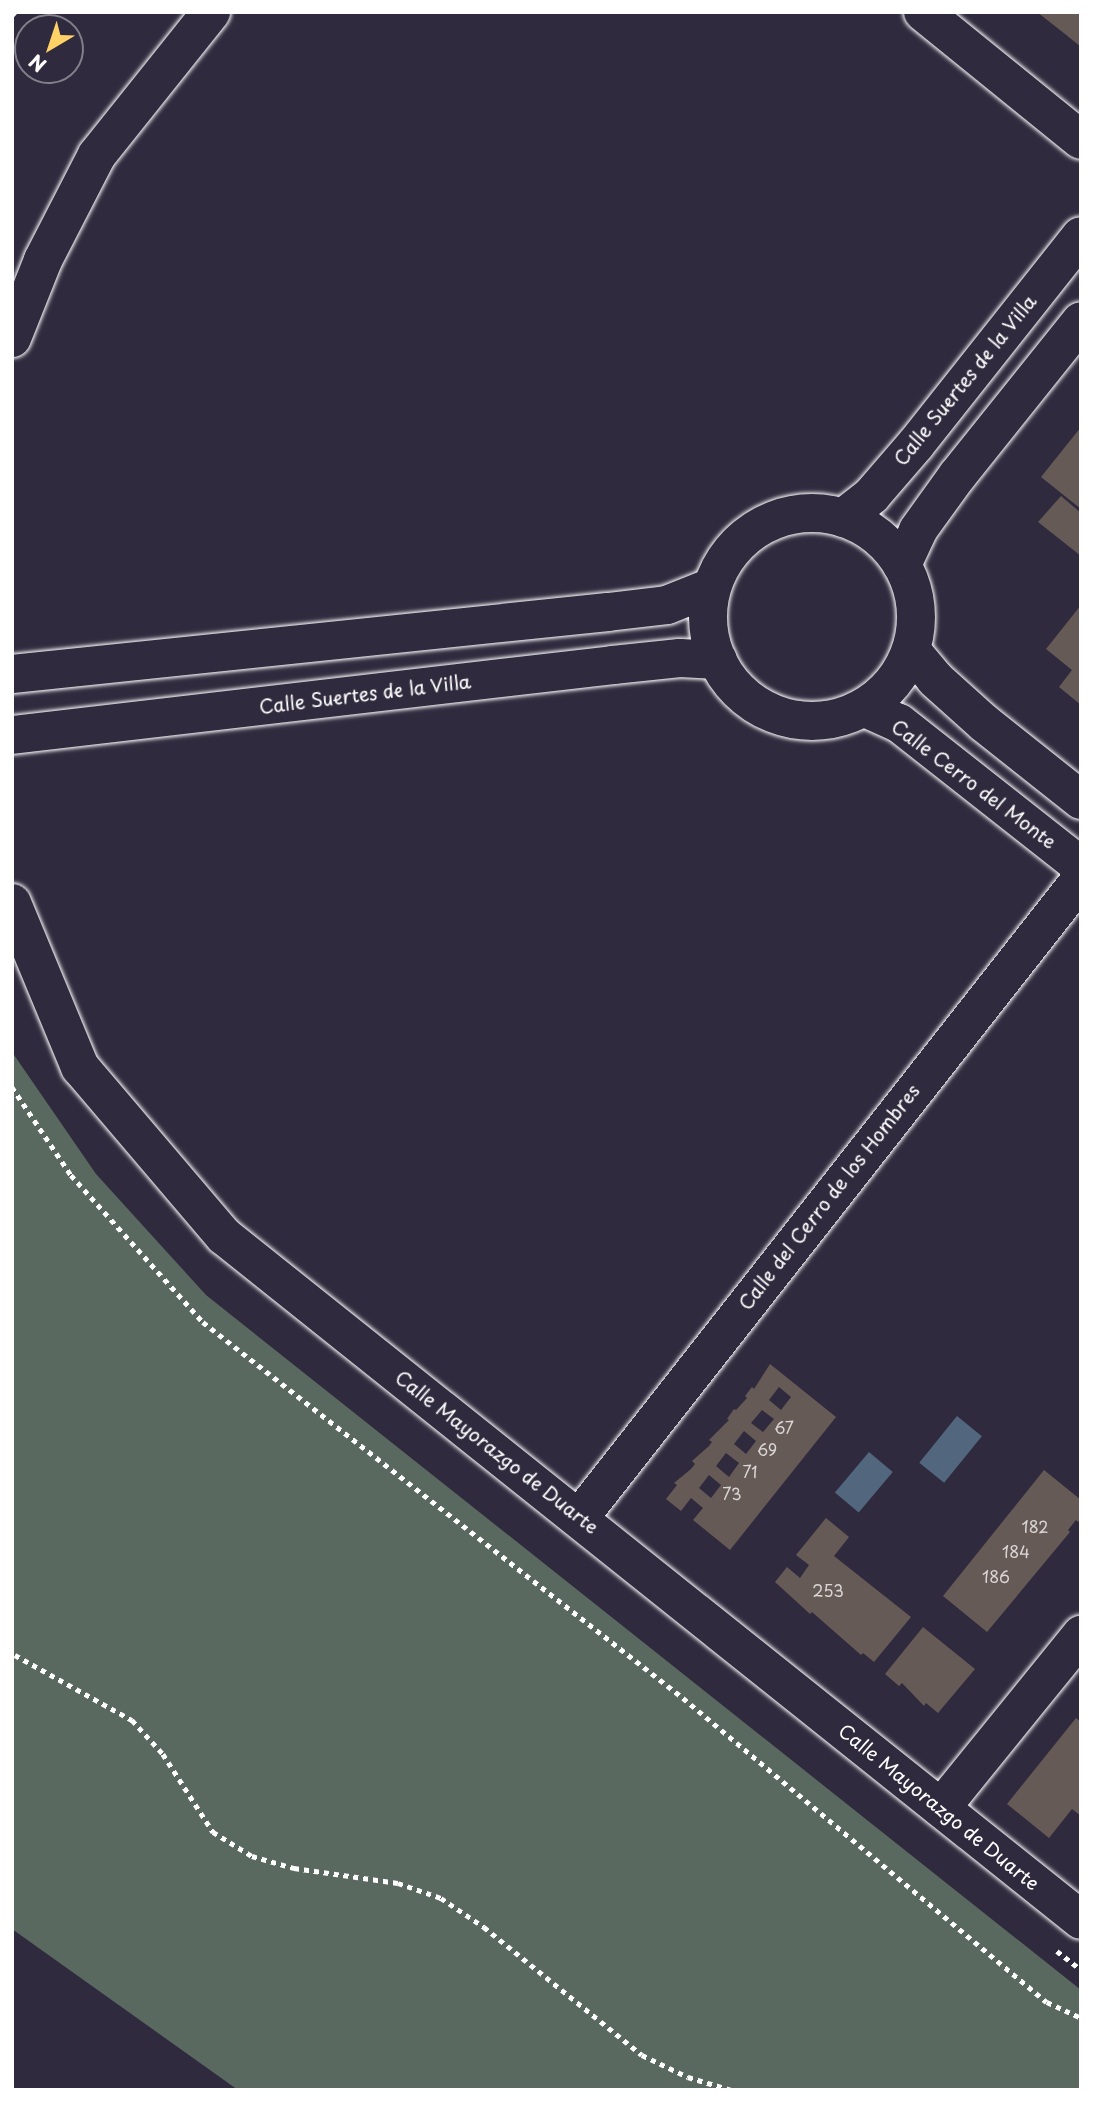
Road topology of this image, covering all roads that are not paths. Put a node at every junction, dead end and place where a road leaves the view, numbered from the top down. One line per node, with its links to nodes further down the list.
1 (211, 12): 6 (main road)
2 (923, 12): 3 (main road)
3 (1081, 140)
4 (1081, 236): 7 (main road, Calle Suertes de la Villa)
5 (1081, 321): 8 (main road)
6 (12, 338)
7 (843, 518): 8 (main road); 9 (main road)
8 (902, 565): 10 (main road)
9 (712, 587): 11 (main road); 12 (main road)
10 (911, 650): 13 (main road); 15 (main road)
11 (718, 660): 13 (main road); 14 (main road, Calle Suertes de la Villa)
12 (12, 674)
13 (864, 708): 16 (main road, Calle Cerro del Monte)
14 (12, 735)
15 (1081, 800)
16 (1081, 866)
17 (1081, 879): 19 (main road, Calle del Cerro de los Hombres)
18 (12, 903): 19 (main road, Calle Mayorazgo de Duarte)
19 (580, 1517): 21 (main road, Calle Mayorazgo de Duarte)
20 (1081, 1635): 21 (main road)
21 (941, 1808): 22 (main road, Calle Mayorazgo de Duarte)
22 (1081, 1920)

